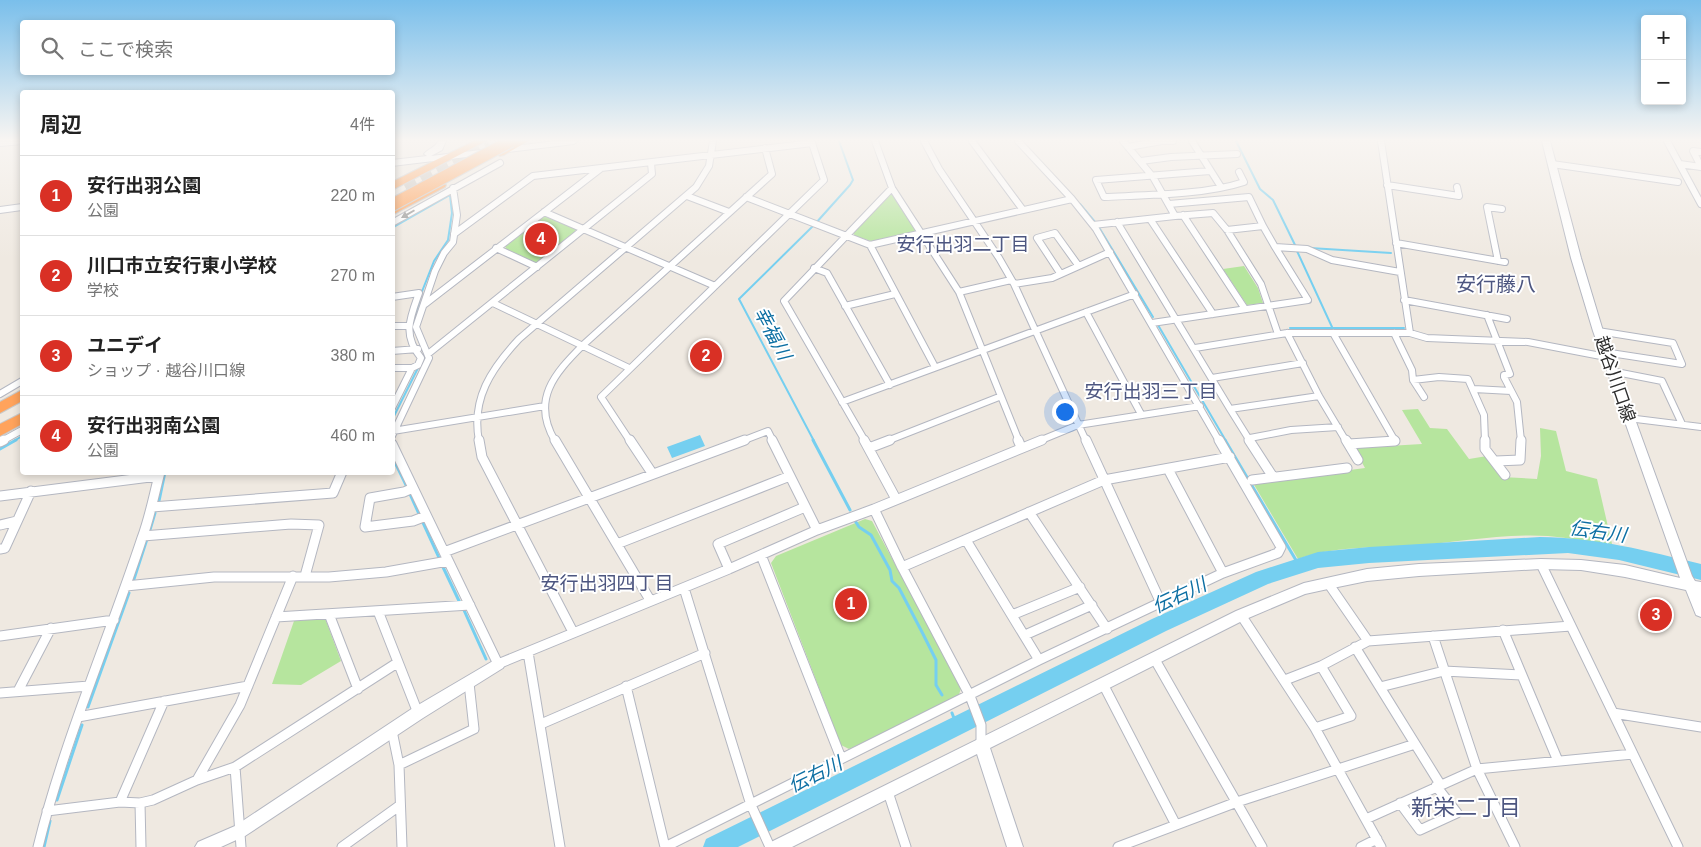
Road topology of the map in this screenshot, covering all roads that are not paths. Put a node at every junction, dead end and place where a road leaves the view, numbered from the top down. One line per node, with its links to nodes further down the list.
1 (421, 181): 35 (highway)
2 (441, 181): 42 (highway, bridge)
3 (449, 181): 26 (highway)
4 (467, 181): 31 (street)
5 (527, 181): 65 (street)
6 (585, 181): 51 (street)
7 (644, 181): 62 (street)
8 (700, 181): 37 (street)
9 (765, 181): 38 (street)
10 (823, 181): 53 (street)
11 (889, 181): 32 (street)
12 (947, 181): 58 (street)
13 (1001, 181): 50 (street)
14 (1055, 181): 39 (street)
15 (1096, 181): 36 (street)
16 (1154, 181): 36 (street)
17 (1217, 181): 29 (street)
18 (1243, 181): 29 (street)
19 (1386, 181): 27 (street)
20 (1556, 181): 100 (street, 越谷川口線)
21 (1668, 181): 23 (street)
22 (1688, 181): 24 (street)
23 (1678, 182)
24 (1690, 184): 28 (street); 44 (street)
25 (404, 185): 33 (highway)
26 (441, 185): 31 (street); 46 (highway)
27 (1387, 185): 30 (street); 67 (street)
28 (1701, 185)
29 (1221, 187): 36 (street)
30 (1457, 187)
31 (453, 188): 57 (street, one-way to 57); 65 (street)
32 (892, 188): 64 (street); 66 (street)
33 (395, 190)
34 (421, 193): 47 (highway)
35 (395, 194)
36 (1164, 194): 43 (street)
37 (687, 196): 52 (street); 71 (street)
38 (746, 198): 52 (street); 53 (street)
39 (1072, 198): 50 (street); 60 (street)
40 (20, 201): 41 (street)
41 (0, 203)
42 (395, 204)
43 (1169, 204): 55 (street); 61 (street)
44 (1701, 204)
45 (20, 207): 49 (street)
46 (395, 209)
47 (395, 209)
48 (1502, 209): 67 (street)
49 (0, 210)
50 (1023, 210): 58 (street)
51 (544, 212): 62 (street); 70 (street)
52 (729, 212): 75 (street)
53 (789, 214): 66 (street); 80 (street)
54 (1183, 215): 55 (street); 63 (street); 90 (street)
55 (1175, 216): 56 (street)
56 (1150, 219): 59 (street); 92 (street)
57 (395, 221)
58 (974, 221): 64 (street); 79 (street)
59 (1116, 222): 60 (street); 94 (street)
60 (1093, 225): 72 (street)
61 (1263, 226): 63 (street); 69 (street)
62 (582, 230): 71 (street); 74 (street)
63 (1227, 230): 89 (street)
64 (921, 233): 68 (street); 81 (street)
65 (454, 234): 87 (street)
66 (845, 236): 68 (street); 76 (street)
67 (1396, 243): 77 (street)
68 (870, 245): 82 (street)
69 (1275, 247): 77 (street); 89 (street)
70 (496, 248): 74 (street); 87 (street)
71 (626, 248): 75 (street); 96 (street)
72 (1110, 252): 73 (street); 83 (street)
73 (1078, 265): 78 (street); 78 (street)
74 (537, 267): 86 (street)
75 (670, 267): 80 (street); 108 (street)
76 (814, 268): 88 (street); 135 (street)
77 (1400, 272): 85 (street)
78 (1060, 273): 79 (street)
79 (1012, 282): 81 (street); 101 (street)
80 (714, 286): 120 (street)
81 (959, 292): 113 (street)
82 (895, 294): 88 (street); 117 (street)
83 (1135, 294): 91 (street); 97 (street)
84 (395, 297): 99 (street)
85 (1404, 300): 93 (street); 105 (street)
86 (493, 303): 96 (street); 114 (street)
87 (425, 304): 109 (street)
88 (845, 306): 125 (street)
89 (1267, 306): 90 (street); 106 (street)
90 (1245, 309): 92 (street)
91 (1086, 312): 101 (street); 142 (street)
92 (1213, 314): 94 (street)
93 (1487, 315): 95 (street); 107 (street)
94 (1177, 319): 97 (street); 110 (street)
95 (1507, 319)
96 (538, 323): 108 (street); 143 (street)
97 (1152, 323): 137 (street)
98 (395, 326): 99 (street)
99 (409, 326): 111 (street)
100 (1598, 331): 115 (street, 越谷川口線); 115 (street)
101 (1035, 332): 113 (street); 147 (street)
102 (1287, 333): 103 (street); 106 (street); 116 (street)
103 (1333, 333): 104 (street); 157 (street)
104 (1394, 333): 105 (street); 123 (street)
105 (1410, 333): 107 (street)
106 (1278, 334): 110 (street)
107 (1496, 340): 115 (street); 127 (street)
108 (583, 345): 120 (street); 136 (street)
109 (423, 347): 111 (street); 114 (street)
110 (1195, 348): 122 (street)
111 (414, 350): 112 (street); 119 (street)
112 (395, 351)
113 (981, 351): 117 (street); 131 (street)
114 (428, 354): 151 (street)
115 (1605, 355): 121 (street, 越谷川口線)
116 (1303, 363): 122 (street); 130 (street)
117 (935, 367): 125 (street)
118 (395, 368): 119 (street)
119 (412, 368): 134 (street)
120 (629, 368): 166 (street)
121 (1611, 371): 144 (street, 越谷川口線); 146 (street)
122 (1212, 378): 139 (street)
123 (1413, 380): 126 (street); 132 (street)
124 (20, 382): 128 (street)
125 (890, 385): 135 (street)
126 (1474, 389): 127 (street); 163 (street)
127 (1511, 391): 163 (street)
128 (0, 394)
129 (20, 396): 138 (highway)
130 (1319, 396): 139 (street); 149 (street)
131 (999, 397): 158 (street); 159 (street)
132 (1424, 397)
133 (20, 402): 140 (highway)
134 (395, 402)
135 (842, 402): 159 (street)
136 (545, 406): 143 (street); 178 (street)
137 (1200, 406): 142 (street); 161 (street)
138 (0, 408)
139 (1230, 408): 155 (street)
140 (0, 413)
141 (20, 414): 148 (highway)
142 (1141, 414): 147 (street)
143 (476, 416): 154 (street); 186 (street)
144 (1628, 418): 146 (street); 203 (street, 越谷川口線)
145 (20, 419): 152 (highway)
146 (1682, 424): 150 (street)
147 (1078, 425): 158 (street); 173 (street)
148 (0, 426)
149 (1338, 427): 155 (street); 157 (street)
150 (1701, 427)
151 (395, 430)
152 (0, 431)
153 (20, 431): 156 (street)
154 (395, 434)
155 (1250, 438): 172 (street)
156 (0, 442)
157 (1349, 444): 162 (street)
158 (1021, 447): 179 (street)
159 (869, 448): 179 (street)
160 (395, 452): 175 (street)
161 (1230, 457): 164 (street); 199 (street)
162 (1358, 460)
163 (1496, 461): 167 (street)
164 (1168, 468): 173 (street); 199 (street)
165 (1347, 468): 172 (street)
166 (652, 473): 171 (street); 178 (street)
167 (1505, 474)
168 (151, 475): 176 (street)
169 (159, 475): 181 (street)
170 (341, 475): 181 (street)
171 (790, 476): 180 (street); 191 (street)
172 (1273, 477): 174 (street)
173 (1104, 480): 183 (street); 208 (street)
174 (1252, 480)
175 (413, 488): 184 (street); 184 (street)
176 (31, 491): 177 (street); 185 (street)
177 (0, 496)
178 (588, 498): 186 (street); 191 (street)
179 (896, 500): 182 (street)
180 (805, 506): 188 (street); 198 (street)
181 (152, 507): 189 (street)
182 (874, 509): 188 (street); 197 (street)
183 (1029, 512): 190 (street); 205 (street)
184 (426, 516): 193 (street)
185 (18, 521): 187 (street); 192 (street)
186 (517, 524): 193 (street); 222 (street)
187 (0, 525)
188 (817, 530): 194 (street)
189 (143, 536): 201 (street); 204 (street)
190 (966, 540): 197 (street); 214 (street)
191 (617, 544): 207 (street)
192 (0, 549)
193 (444, 552): 195 (street)
194 (762, 555): 198 (street); 259 (street)
195 (448, 561): 201 (street); 209 (street)
196 (1542, 564): 202 (street); 203 (street); 218 (street)
197 (902, 567): 247 (street)
198 (730, 569): 206 (street)
199 (1223, 572): 208 (street)
200 (293, 576): 201 (street); 204 (street); 216 (street)
201 (304, 576)
202 (1328, 583): 215 (street); 226 (street)
203 (1692, 583): 212 (street, 越谷川口線)
204 (126, 586): 217 (street)
205 (1080, 587): 210 (street); 214 (street)
206 (684, 588): 207 (street); 229 (street)
207 (650, 600): 222 (street)
208 (1162, 603): 220 (street)
209 (470, 605): 211 (street); 233 (street)
210 (1092, 605): 220 (street); 223 (street)
211 (378, 611): 213 (street); 232 (street)
212 (1701, 611)
213 (329, 614): 216 (street); 244 (street)
214 (1012, 615): 223 (street)
215 (1241, 615): 230 (street); 237 (street)
216 (276, 617): 241 (street)
217 (114, 620): 219 (street); 240 (street)
218 (1572, 626): 221 (street); 250 (street)
219 (51, 628): 224 (street); 245 (street)
220 (1107, 629): 231 (street)
221 (1503, 630): 225 (street); 236 (street)
222 (573, 632): 228 (street)
223 (1025, 635): 231 (street)
224 (0, 636)
225 (1432, 636): 226 (street); 235 (street)
226 (1368, 641): 227 (street)
227 (1355, 647): 234 (street); 243 (street)
228 (528, 652): 233 (street); 252 (street)
229 (705, 653): 242 (street); 272 (street)
230 (1154, 658): 239 (street); 269 (street)
231 (1039, 660): 247 (street)
232 (397, 664): 244 (street); 249 (street)
233 (498, 664): 238 (street)
234 (1321, 666): 237 (street); 254 (street)
235 (1444, 670): 236 (street); 243 (street); 264 (street)
236 (1521, 675): 260 (street)
237 (1285, 680): 254 (street)
238 (469, 684): 249 (street); 261 (street)
239 (1103, 684): 256 (street); 276 (street)
240 (89, 686): 245 (street); 251 (street)
241 (248, 686): 248 (street); 265 (street)
242 (626, 686): 252 (street); 287 (street)
243 (1380, 687): 257 (street)
244 (358, 689): 262 (street)
245 (18, 692): 246 (street)
246 (0, 693)
247 (970, 697): 256 (street); 259 (street)
248 (164, 701): 251 (street); 268 (street)
249 (418, 713): 255 (street)
250 (1613, 713): 253 (street); 258 (street)
251 (78, 717): 274 (street)
252 (541, 724): 286 (street)
253 (1701, 727)
254 (1315, 728): 263 (street)
255 (392, 731): 261 (street); 277 (street)
256 (981, 744): 267 (street); 291 (street)
257 (1415, 744): 263 (street); 266 (street)
258 (1633, 754): 260 (street); 295 (street)
259 (841, 758): 272 (street)
260 (1558, 761): 264 (street)
261 (399, 765): 273 (street)
262 (235, 768): 265 (street); 277 (street)
263 (1337, 769): 269 (street); 275 (street)
264 (1477, 769): 266 (street); 294 (street)
265 (197, 780): 270 (street)
266 (1438, 785): 271 (street); 271 (street)
267 (888, 792): 289 (street); 290 (street)
268 (120, 802): 270 (street); 274 (street)
269 (1237, 802): 276 (street); 292 (street)
270 (140, 803): 281 (street)
271 (1400, 803): 275 (street)
272 (751, 805): 287 (street); 288 (street)
273 (399, 806): 284 (street); 285 (street)
274 (47, 811): 280 (street)
275 (1366, 819): 278 (street)
276 (1176, 825): 279 (street)
277 (240, 831): 282 (street); 283 (street)
278 (1379, 843): 293 (street)
279 (1126, 846)
280 (38, 847)
281 (140, 847)
282 (204, 847)
283 (241, 847)
284 (342, 847)
285 (402, 847)
286 (560, 847)
287 (665, 847)
288 (770, 847)
289 (776, 847)
290 (906, 847)
291 (1015, 847)
292 (1262, 847)
293 (1361, 847)
294 (1515, 847)
295 (1678, 847)

